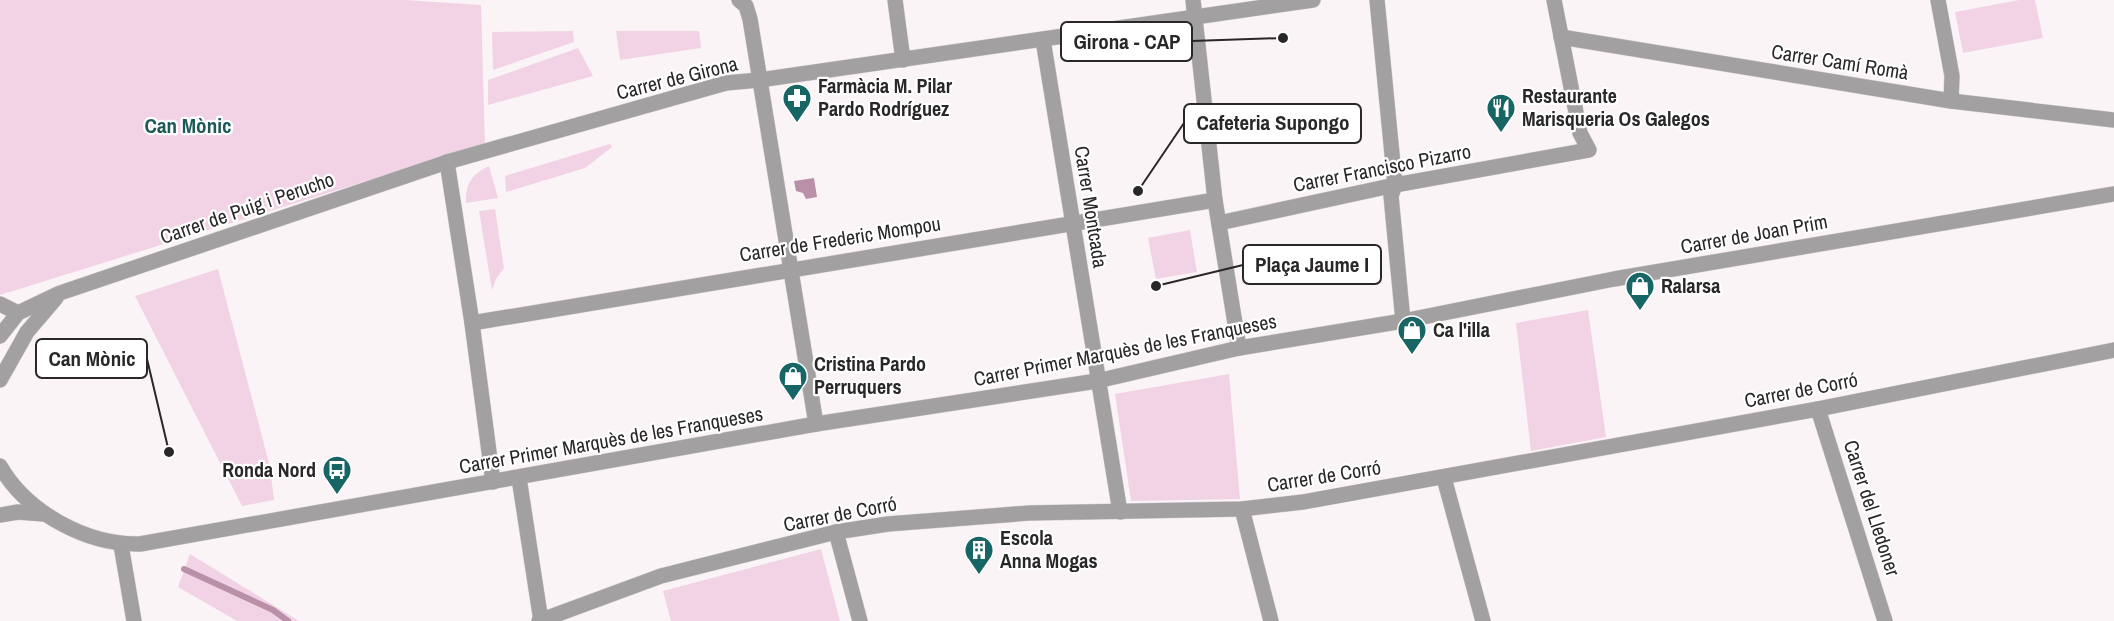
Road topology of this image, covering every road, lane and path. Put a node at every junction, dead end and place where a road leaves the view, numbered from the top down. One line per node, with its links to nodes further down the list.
1 (739, 0): 12 (street)
2 (895, 0): 11 (street)
3 (1193, 0): 8 (street)
4 (1313, 0): 8 (street, Carrer de Girona)
5 (1377, 0): 16 (street)
6 (1554, 0): 9 (street)
7 (1938, 0): 13 (street)
8 (1196, 16): 10 (street, Carrer de Girona); 18 (street)
9 (1561, 37): 13 (street, Carrer Camí Romà); 16 (street, Carrer Francisco Pizarro)
10 (1043, 40): 11 (street, Carrer de Girona); 19 (street, Carrer Montcada)
11 (903, 60): 12 (street, Carrer de Girona)
12 (759, 80): 15 (street, Carrer de Girona); 21 (street)
13 (1951, 101): 14 (street, Carrer Camí Romà)
14 (2114, 120)
15 (447, 162): 22 (street, Carrer de Puig i Perucho); 26 (street)
16 (1395, 185): 20 (street, Carrer Francisco Pizarro); 25 (street)
17 (2114, 194): 25 (street, Carrer de Joan Prim)
18 (1215, 200): 19 (street, Carrer de Frederic Mompou); 20 (street)
19 (1072, 222): 21 (street, Carrer de Frederic Mompou); 31 (street, Carrer Montcada)
20 (1219, 223): 28 (street)
21 (790, 269): 26 (street, Carrer de Frederic Mompou); 33 (street)
22 (60, 293): 24 (street, Carrer de Puig i Perucho); 30 (street)
23 (0, 304): 24 (street)
24 (18, 313): 27 (street)
25 (1403, 321): 28 (street, Carrer Primer Marquès de les Franqueses)
26 (472, 323): 37 (street)
27 (0, 336)
28 (1239, 348): 31 (street, Carrer Primer Marquès de les Franqueses)
29 (2114, 350): 32 (street, Carrer de Corró)
30 (0, 380)
31 (1097, 381): 33 (street, Carrer Primer Marquès de les Franqueses); 39 (street, Carrer Montcada)
32 (1818, 409): 36 (street, Carrer de Corró); 49 (street, Carrer del Lledoner)
33 (816, 424): 35 (street, Carrer Primer Marquès de les Franqueses)
34 (0, 466): 40 (street, Carrer Primer Marquès de les Franqueses)
35 (519, 478): 37 (street, Carrer Primer Marquès de les Franqueses); 45 (street)
36 (1444, 478): 38 (street, Carrer de Corró); 48 (street)
37 (493, 482): 43 (street, Carrer Primer Marquès de les Franqueses)
38 (1242, 509): 39 (street, Carrer de Corró); 47 (street)
39 (1120, 512): 42 (street, Carrer de Corró)
40 (44, 514): 41 (street, Carrer Primer Marquès de les Franqueses); 43 (street, Carrer Primer Marquès de les Franqueses)
41 (0, 515)
42 (836, 532): 45 (street, Carrer de Corró); 46 (street)
43 (120, 545): 44 (street)
44 (134, 621)
45 (541, 621)
46 (860, 621)
47 (1271, 621)
48 (1483, 621)
49 (1885, 621)

